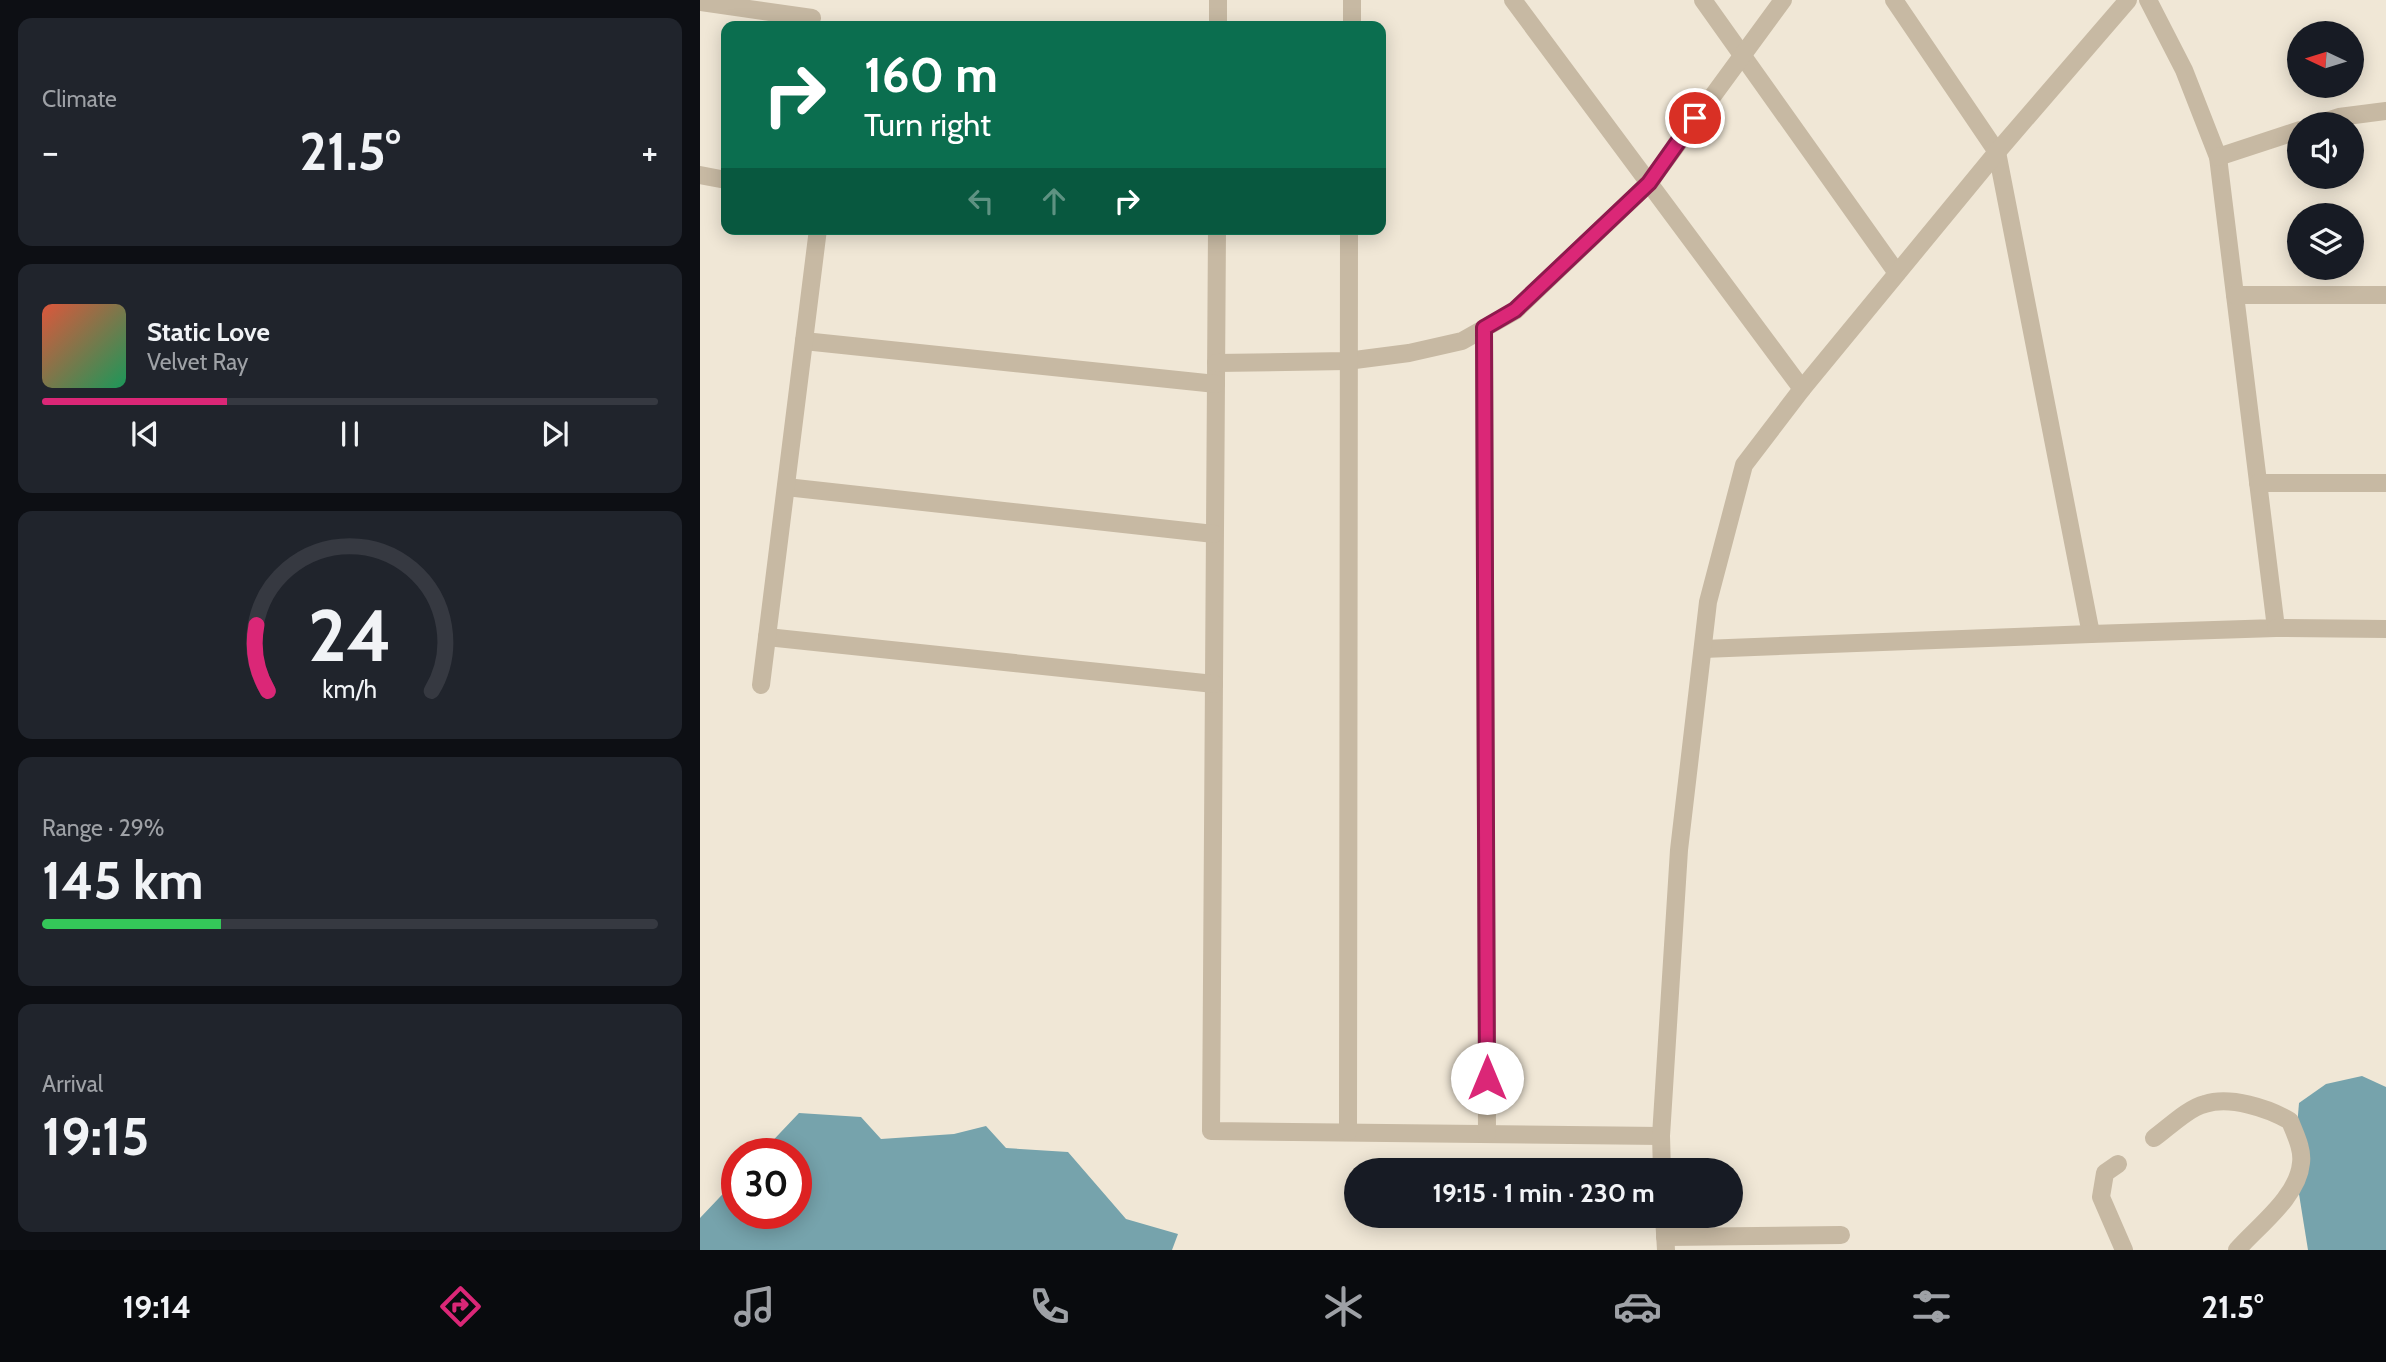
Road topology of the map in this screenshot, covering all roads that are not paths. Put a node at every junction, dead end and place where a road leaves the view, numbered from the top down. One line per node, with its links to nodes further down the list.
1 (1218, 0): 11 (street)
2 (1352, 0): 12 (street)
3 (1513, 0): 21 (street)
4 (1703, 0): 13 (street)
5 (1783, 0): 13 (street)
6 (1894, 0): 17 (street)
7 (2128, 0): 17 (street)
8 (2148, 0): 18 (street)
9 (700, 2): 10 (street)
10 (812, 18)
11 (1218, 21)
12 (1352, 21)
13 (1741, 54): 21 (street); 25 (street)
14 (2386, 111): 15 (street)
15 (2364, 114)
16 (2287, 134): 18 (street)
17 (1997, 152): 25 (street); 40 (street)
18 (2218, 157): 26 (street)
19 (700, 175): 20 (street)
20 (721, 179)
21 (1649, 183): 28 (street); 33 (street)
22 (817, 235): 29 (street)
23 (1217, 235): 31 (street)
24 (1349, 235): 30 (street)
25 (1897, 273): 33 (street)
26 (2235, 295): 27 (street); 34 (street)
27 (2386, 295)
28 (1484, 328): 30 (street); 46 (street)
29 (804, 341): 32 (street); 36 (street)
30 (1347, 361): 31 (street); 45 (street)
31 (1216, 363): 32 (street)
32 (1216, 384): 37 (street)
33 (1802, 389): 42 (street)
34 (2258, 483): 35 (street); 38 (street)
35 (2386, 483)
36 (786, 487): 37 (street); 41 (street)
37 (1214, 534): 43 (street)
38 (2276, 628): 39 (street); 40 (street)
39 (2386, 629)
40 (2091, 634): 42 (street)
41 (767, 637): 43 (street); 44 (street)
42 (1703, 649): 47 (street)
43 (1214, 684): 45 (street)
44 (761, 685)
45 (1348, 1132): 46 (street)
46 (1487, 1134): 47 (street)
47 (1661, 1136): 49 (street)
48 (2154, 1138): 54 (street)
49 (1662, 1158)
50 (2118, 1164): 53 (street)
51 (1841, 1235): 52 (street)
52 (1665, 1243)
53 (2124, 1250)
54 (2237, 1250)

